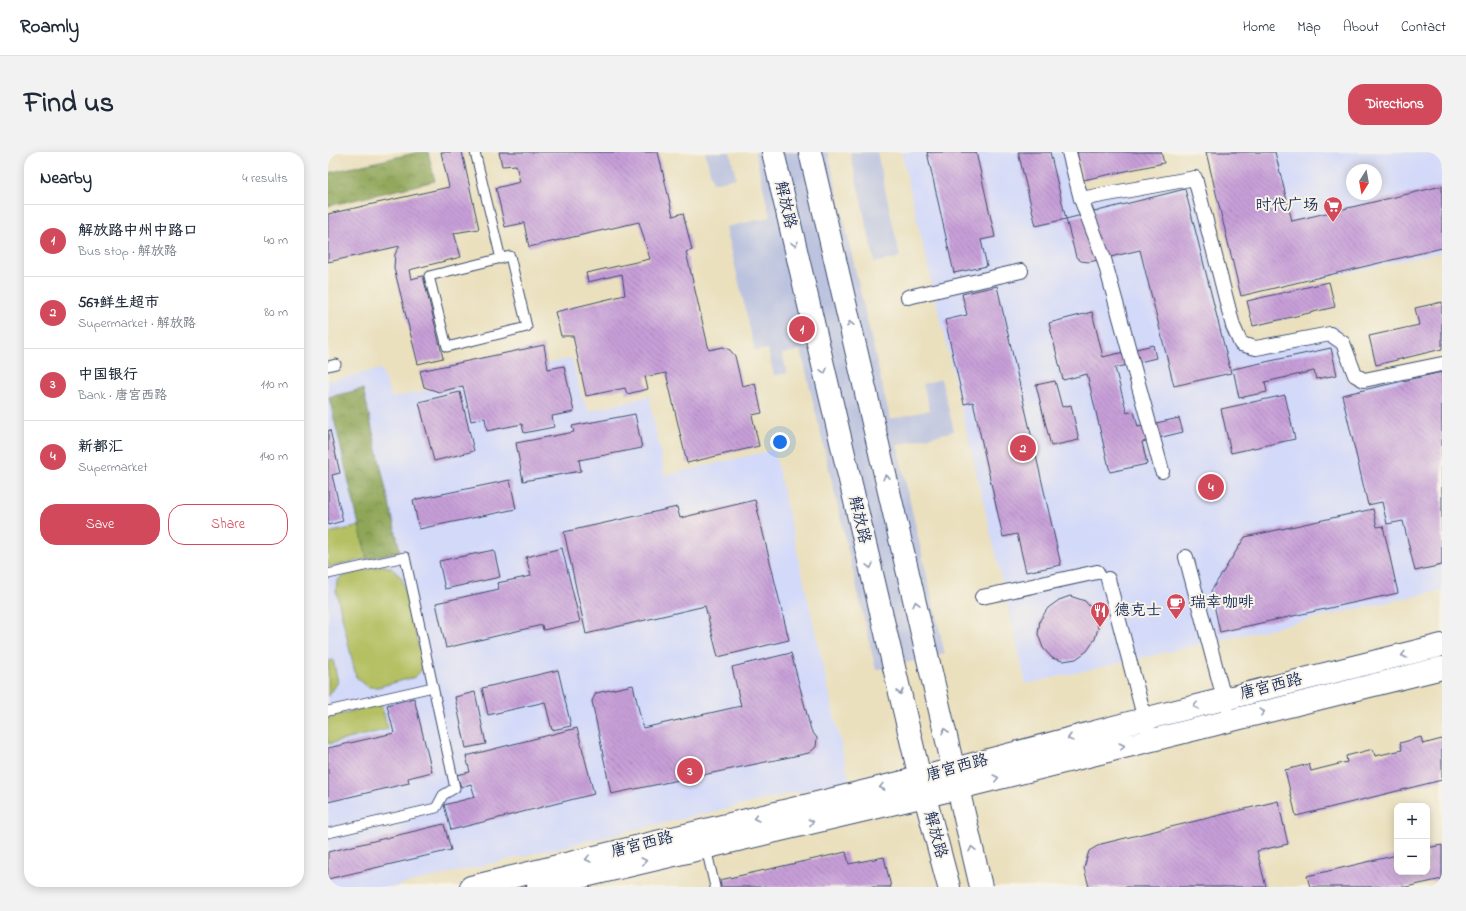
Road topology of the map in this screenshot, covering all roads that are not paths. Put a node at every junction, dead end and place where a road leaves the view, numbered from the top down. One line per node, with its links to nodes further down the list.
1 (475, 152): 6 (lane)
2 (773, 152): 22 (main road, 解放路, one-way to 22)
3 (810, 152): 21 (main road, 解放路, one-way to 3)
4 (1069, 152): 5 (street)
5 (1081, 199): 9 (street); 10 (street)
6 (501, 259): 6 (lane)
7 (1021, 271): 8 (street)
8 (908, 297)
9 (1442, 364)
10 (1162, 471)
11 (1186, 557): 17 (street)
12 (328, 574): 16 (lane)
13 (982, 597): 20 (street)
14 (1442, 645): 17 (main road, 唐宫西路, one-way to 17)
15 (1442, 668): 19 (main road, 唐宫西路, one-way to 15)
16 (433, 687): 18 (lane); 23 (lane)
17 (1224, 699): 19 (street); 20 (main road, 唐宫西路, one-way to 20)
18 (328, 711)
19 (1230, 720): 20 (main road, 唐宫西路)
20 (1147, 729): 21 (main road, 唐宫西路)
21 (956, 778): 22 (main road, 唐宫西路); 29 (main road, 解放路, one-way to 21)
22 (922, 787): 24 (main road, 唐宫西路, one-way to 22); 25 (main road, 唐宫西路, one-way to 25); 28 (main road, 解放路)
23 (328, 833)
24 (706, 847): 26 (main road, 唐宫西路, one-way to 24); 27 (lane)
25 (471, 887)
26 (538, 887)
27 (715, 887)
28 (949, 887)
29 (981, 887)

